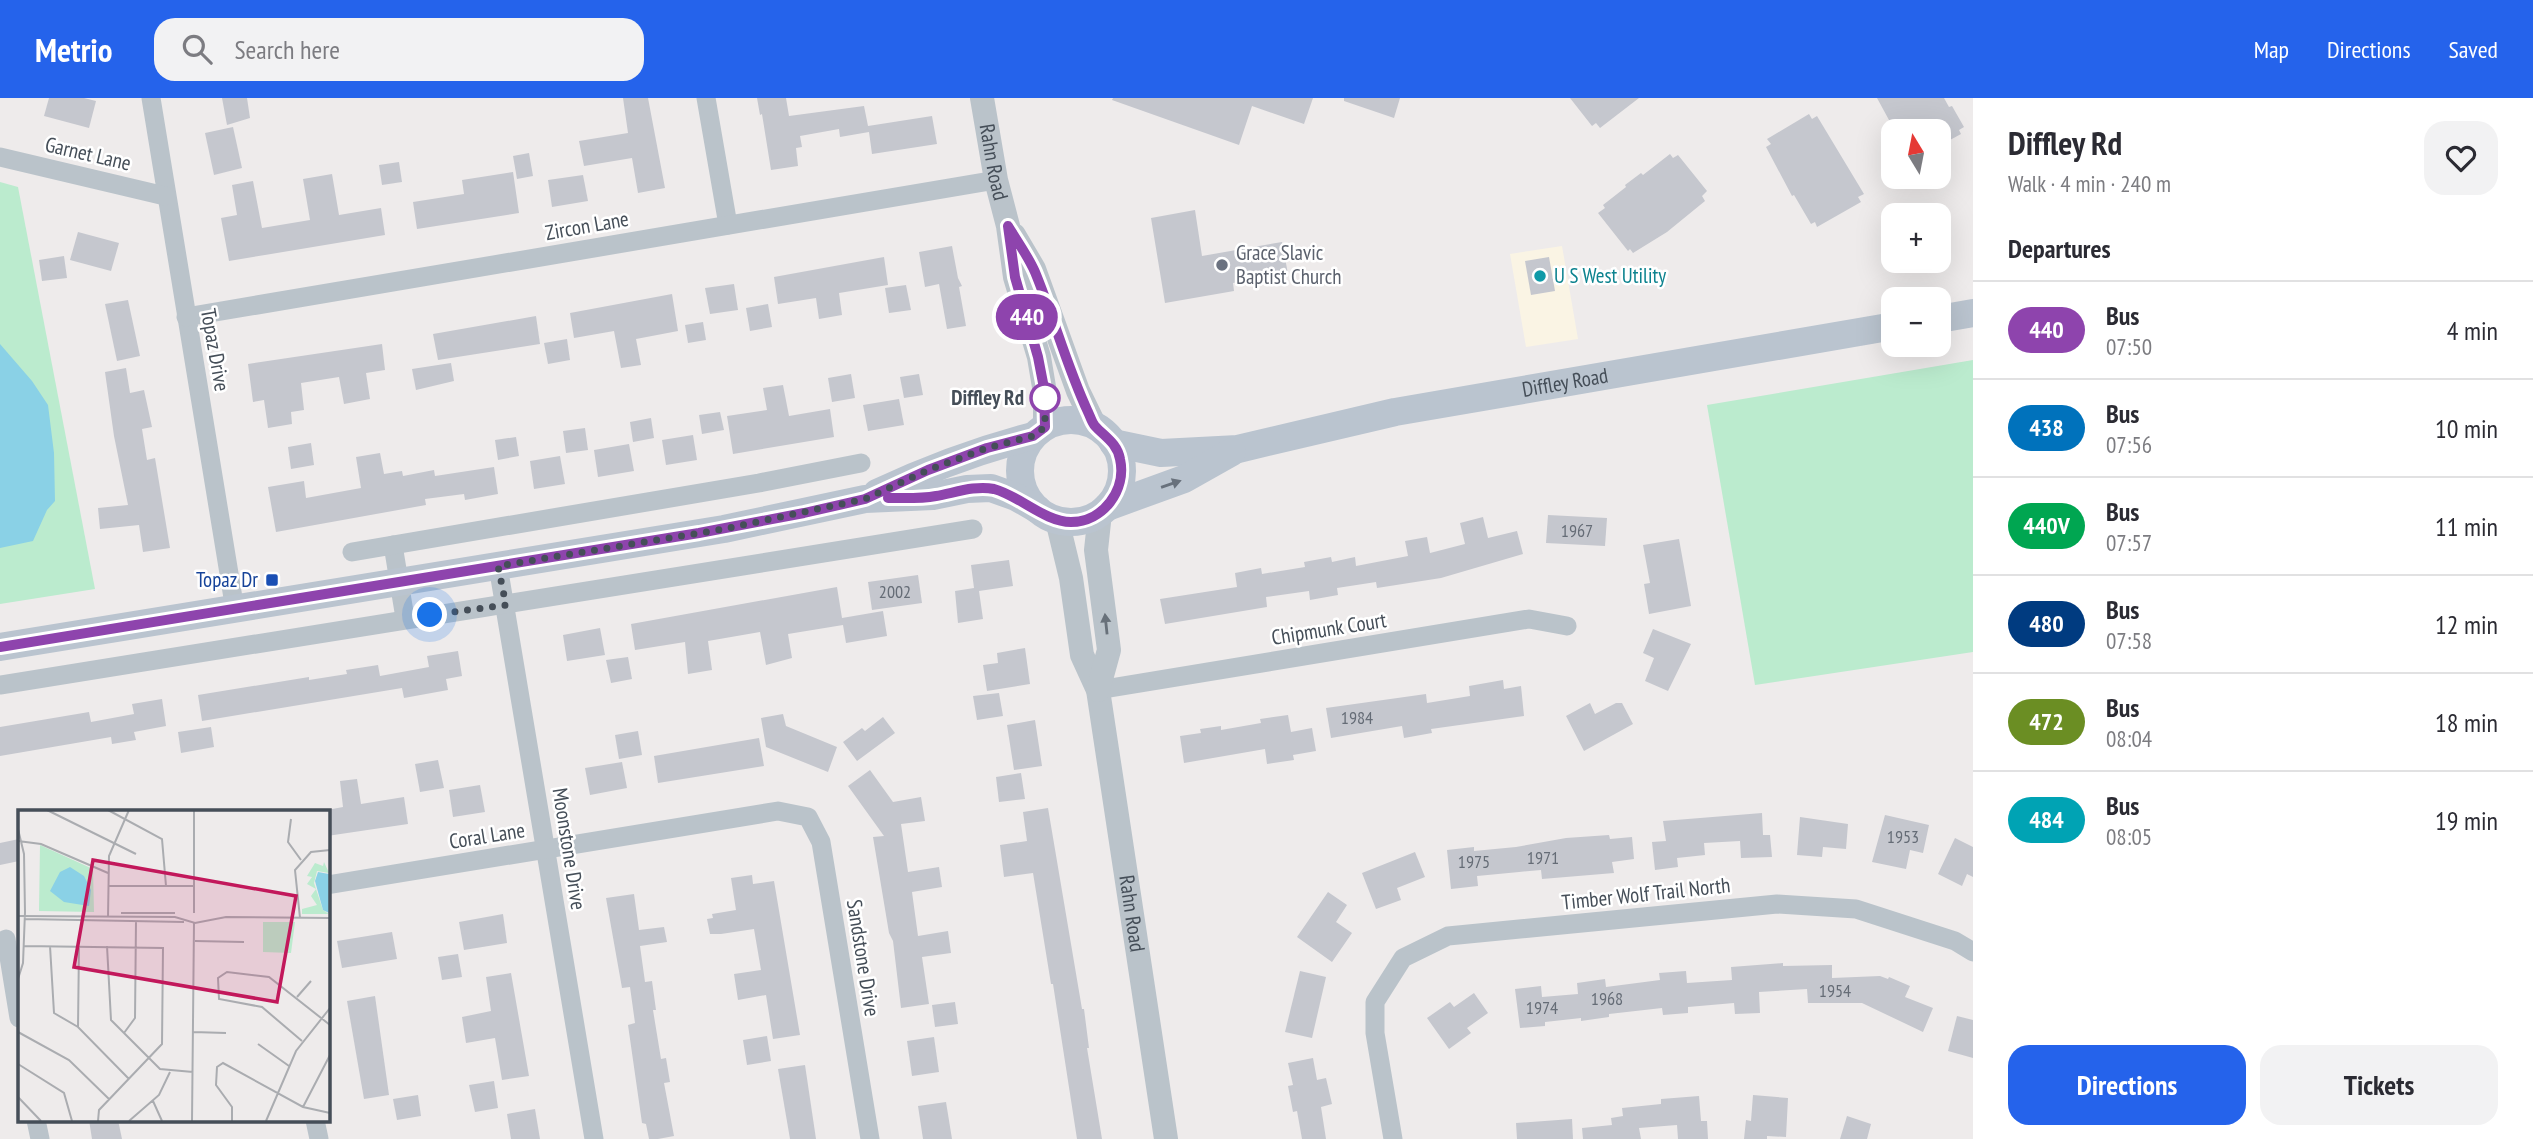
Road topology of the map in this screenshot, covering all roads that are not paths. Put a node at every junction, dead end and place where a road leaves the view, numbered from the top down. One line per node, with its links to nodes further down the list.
1 (151, 98): 6 (street, Topaz Drive)
2 (706, 98): 7 (street)
3 (982, 98): 5 (street, Rahn Road)
4 (0, 157): 6 (street, Garnet Lane)
5 (996, 180): 7 (street, Zircon Lane); 8 (street, Rahn Road)
6 (165, 196): 10 (street, Topaz Drive)
7 (728, 225): 10 (street, Zircon Lane)
8 (1008, 226): 13 (street, Rahn Road); 14 (street, Rahn Road)
9 (1973, 313): 11 (main road)
10 (186, 317): 26 (street, Topaz Drive)
11 (1951, 317)
12 (1881, 328): 15 (main road, Diffley Road)
13 (1039, 432): 14 (main road); 17 (main road); 19 (main road)
14 (1104, 434): 15 (main road, Diffley Road); 18 (main road)
15 (1238, 449): 18 (main road, Diffley Road, one-way to 15)
16 (861, 463): 21 (street)
17 (865, 499): 19 (main road); 23 (main road)
18 (1103, 510): 19 (main road); 31 (street, Rahn Road, one-way to 18)
19 (1047, 515): 31 (street, Rahn Road)
20 (973, 529): 25 (street)
21 (393, 545): 22 (street); 24 (street)
22 (352, 552)
23 (498, 566): 24 (main road); 25 (street, Moonstone Drive)
24 (399, 583): 26 (main road); 27 (street)
25 (506, 605): 27 (street); 33 (street, Moonstone Drive)
26 (235, 610): 29 (main road)
27 (405, 618): 30 (street)
28 (1567, 626): 31 (street, Chipmunk Court)
29 (0, 647)
30 (0, 685)
31 (1098, 690): 40 (street, Rahn Road)
32 (778, 811): 33 (street, Coral Lane); 39 (street, Sandstone Drive)
33 (546, 850): 34 (street, Coral Lane); 38 (street, Moonstone Drive)
34 (329, 885)
35 (8, 938): 37 (street)
36 (1973, 951): 41 (street, Timber Wolf Trail North)
37 (18, 1010)
38 (594, 1139)
39 (870, 1139)
40 (1166, 1139)
41 (1393, 1139)

